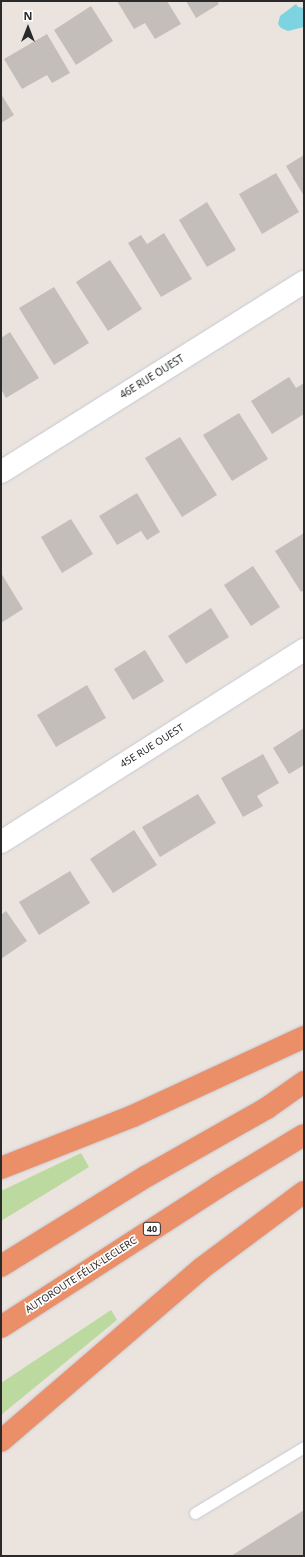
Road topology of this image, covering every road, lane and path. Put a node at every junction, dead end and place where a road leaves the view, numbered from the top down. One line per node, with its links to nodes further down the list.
1 (304, 282): 2 (street, 46E RUE OUEST)
2 (1, 472)
3 (304, 650): 4 (street, 45E RUE OUEST)
4 (1, 842)
5 (304, 1038): 8 (highway)
6 (304, 1082): 10 (highway)
7 (304, 1135): 11 (highway, AUTOROUTE FÉLIX-LECLERC / 40)
8 (1, 1168)
9 (304, 1192): 12 (highway)
10 (1, 1266)
11 (1, 1327)
12 (1, 1441)
13 (304, 1447): 14 (lane)
14 (196, 1513)

